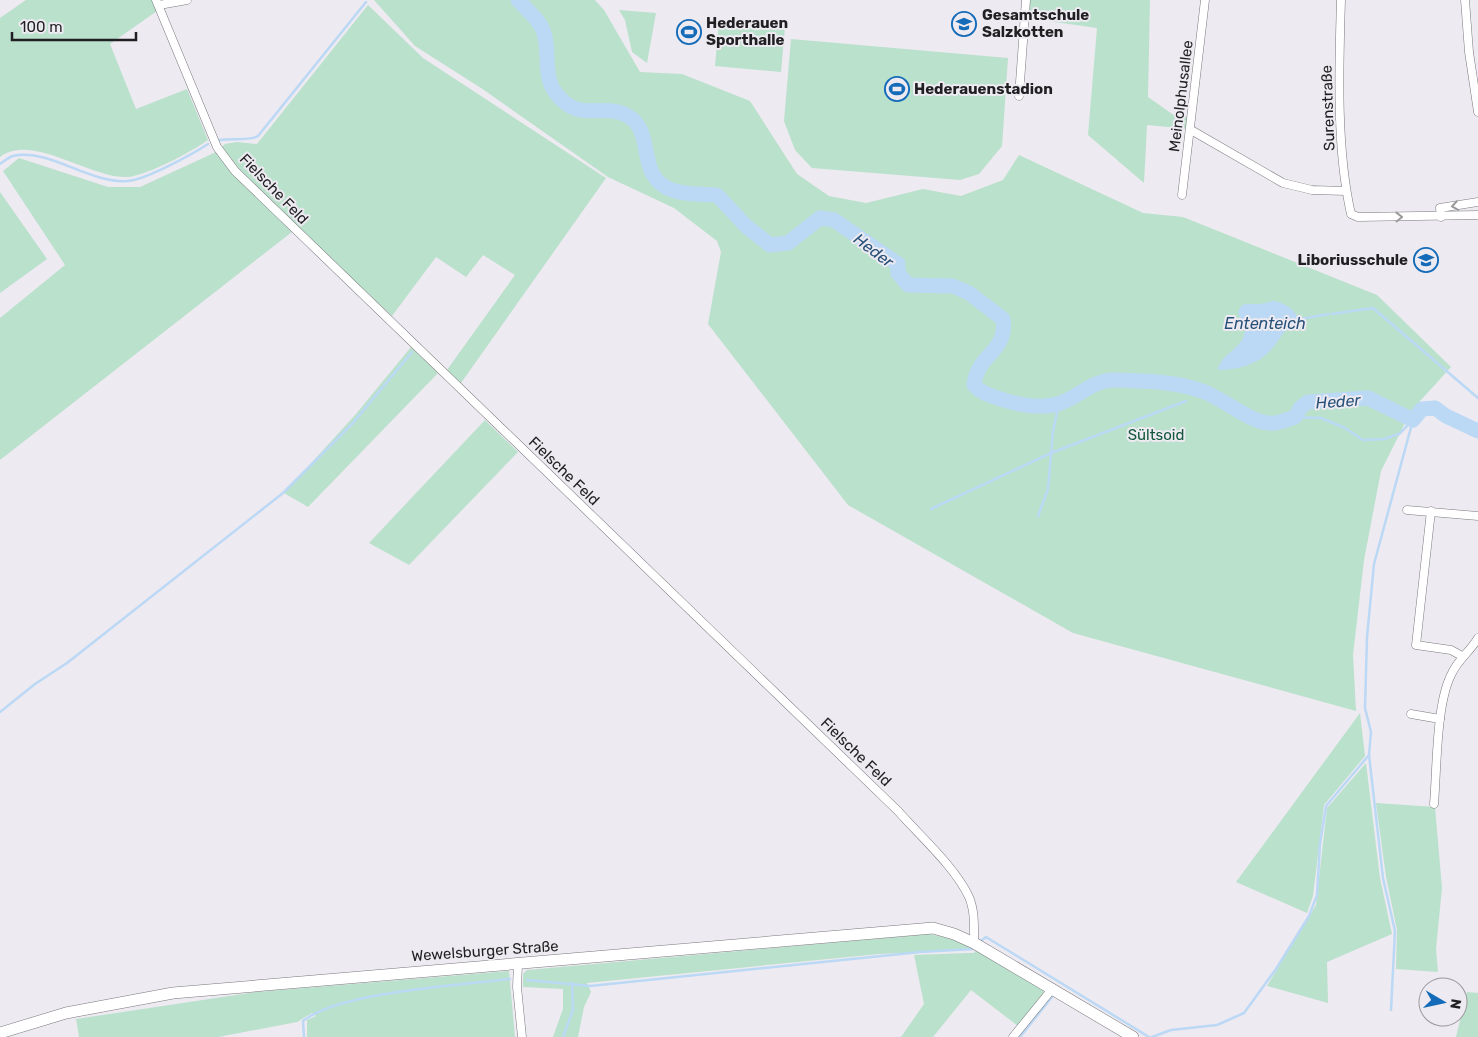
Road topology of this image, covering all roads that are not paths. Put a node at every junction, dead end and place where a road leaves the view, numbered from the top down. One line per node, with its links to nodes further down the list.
1 (187, 0): 6 (street)
2 (1026, 0): 7 (street)
3 (1205, 0): 9 (street, Meinolphusallee)
4 (1341, 0): 10 (street, Surenstraße)
5 (1465, 0): 8 (street)
6 (158, 2): 23 (street, Fielsche Feld)
7 (1019, 96)
8 (1478, 112)
9 (1191, 130): 10 (street); 11 (street, Meinolphusallee)
10 (1346, 191): 14 (street, Surenstraße, one-way to 14)
11 (1182, 194)
12 (1478, 202): 14 (street, one-way to 14)
13 (1478, 215): 14 (street)
14 (1441, 216)
15 (1407, 510): 16 (street)
16 (1431, 511): 17 (street); 19 (street)
17 (1478, 516)
18 (1478, 638): 19 (street)
19 (1462, 656): 21 (street)
20 (1411, 714): 21 (street)
21 (1440, 719): 22 (street)
22 (1434, 804)
23 (974, 943): 24 (main road, Wewelsburger Straße); 25 (main road, Wewelsburger Straße)
24 (518, 964): 26 (main road, Wewelsburger Straße); 27 (street)
25 (1052, 988): 28 (street); 29 (main road)
26 (0, 1033)
27 (522, 1037)
28 (1013, 1037)
29 (1133, 1037)

